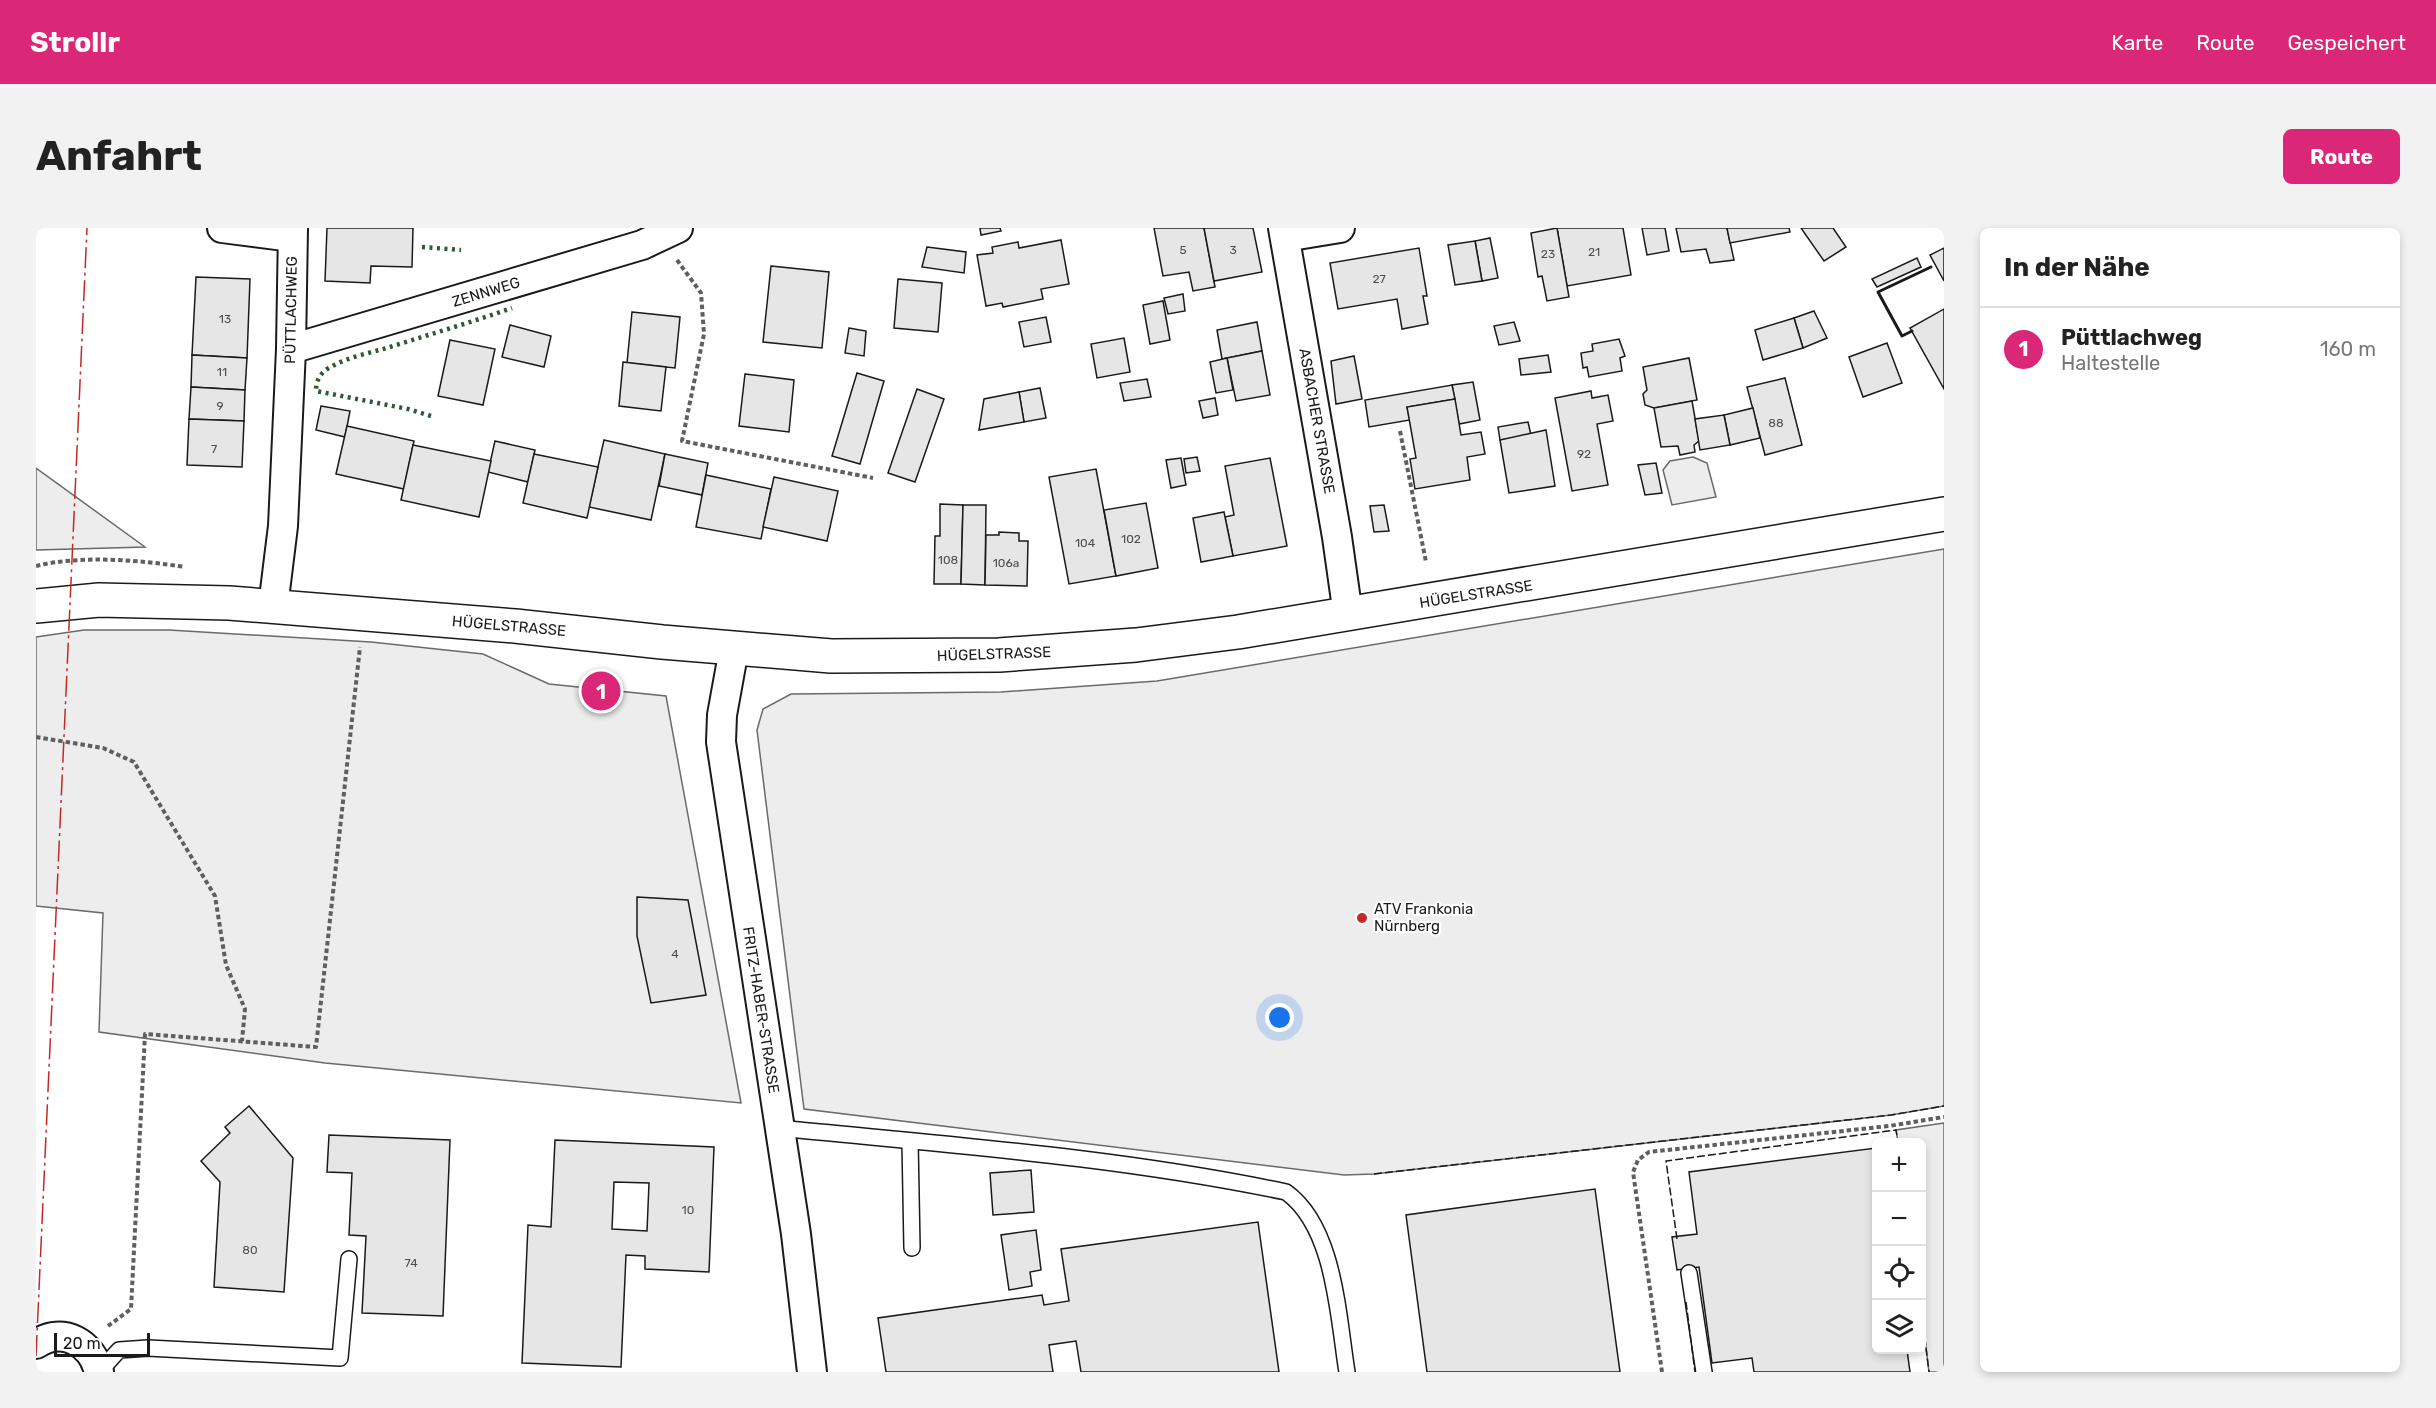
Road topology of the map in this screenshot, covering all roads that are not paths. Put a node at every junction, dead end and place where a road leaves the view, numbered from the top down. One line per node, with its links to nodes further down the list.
1 (222, 228): 4 (street)
2 (1340, 228): 3 (street)
3 (1284, 232): 10 (street, ASBACHER STRASSE)
4 (292, 233): 6 (street, PÜTTLACHWEG)
5 (670, 233): 6 (street, ZENNWEG)
6 (291, 349): 9 (street, PÜTTLACHWEG)
7 (1944, 514): 10 (street, HÜGELSTRASSE)
8 (36, 606): 9 (street, HÜGELSTRASSE)
9 (273, 607): 11 (street, HÜGELSTRASSE)
10 (1348, 615): 11 (street, HÜGELSTRASSE)
11 (734, 649): 12 (street, FRITZ-HABER-STRASSE)
12 (779, 1128): 13 (lane); 19 (street, FRITZ-HABER-STRASSE)
13 (910, 1141): 14 (lane); 20 (lane)
14 (912, 1248)
15 (349, 1258): 18 (lane)
16 (1689, 1273): 21 (lane)
17 (36, 1344): 18 (street)
18 (99, 1372)
19 (812, 1372)
20 (1347, 1372)
21 (1704, 1372)

